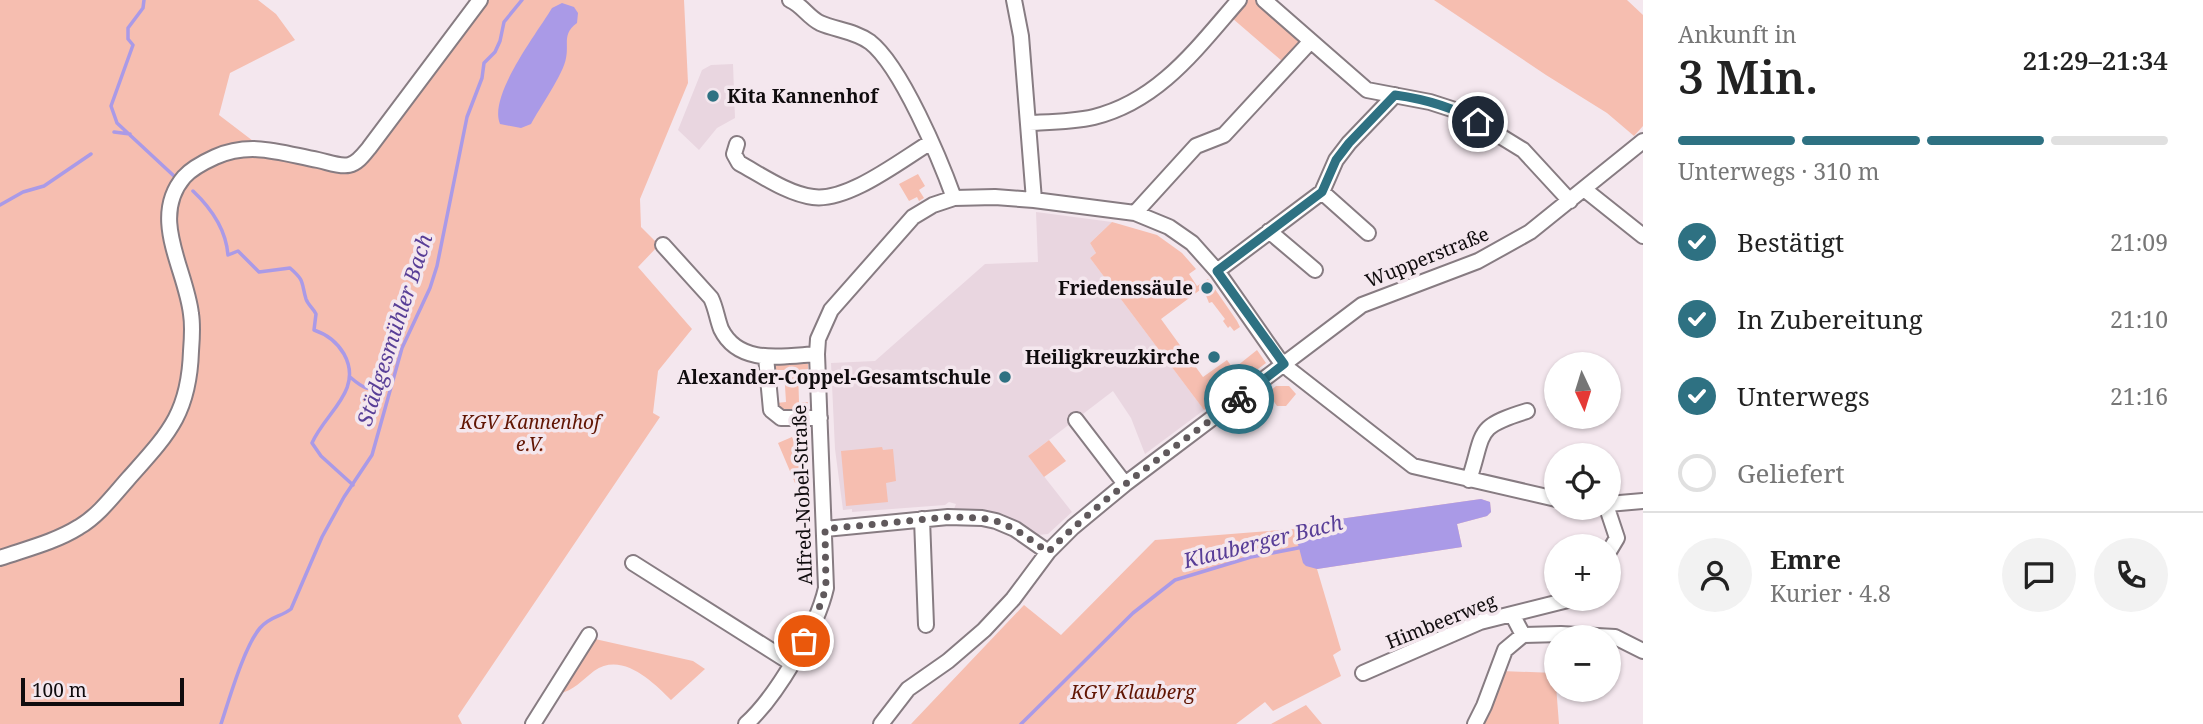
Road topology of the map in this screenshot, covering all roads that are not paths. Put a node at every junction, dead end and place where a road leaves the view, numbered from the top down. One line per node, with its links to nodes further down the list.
1 (480, 0): 38 (street)
2 (790, 0): 10 (street)
3 (1014, 0): 8 (street)
4 (1239, 0): 8 (street)
5 (1264, 0): 6 (street)
6 (1310, 42): 7 (street); 17 (street)
7 (1395, 95): 13 (street); 16 (street)
8 (1029, 123): 15 (street)
9 (1643, 141): 12 (street, Wupperstraße)
10 (931, 142): 11 (street); 14 (street)
11 (737, 144)
12 (1584, 189): 16 (street, Wupperstraße); 20 (street)
13 (1322, 192): 18 (street); 19 (street)
14 (954, 198): 15 (street, Alfred-Nobel-Straße); 24 (street, Alfred-Nobel-Straße)
15 (1034, 200): 17 (street, Alfred-Nobel-Straße)
16 (1570, 201): 26 (street, Wupperstraße)
17 (1135, 213): 22 (street, Alfred-Nobel-Straße)
18 (1269, 231): 22 (street); 23 (street)
19 (1368, 233)
20 (1643, 236)
21 (663, 245): 25 (street)
22 (1217, 271): 26 (street, Alfred-Nobel-Straße)
23 (1315, 271)
24 (817, 354): 25 (street); 28 (street, Alfred-Nobel-Straße)
25 (766, 357): 28 (street)
26 (1284, 364): 30 (street, Alfred-Nobel-Straße); 31 (street, Wupperstraße)
27 (1527, 411): 30 (street)
28 (820, 418): 36 (street, Alfred-Nobel-Straße)
29 (1076, 420): 31 (street)
30 (1469, 480): 32 (street, Alfred-Nobel-Straße)
31 (1125, 484): 37 (street, Wupperstraße)
32 (1544, 496)
33 (1643, 501): 34 (street)
34 (1621, 504)
35 (922, 519): 36 (street); 37 (street); 42 (street)
36 (825, 529): 46 (street, Alfred-Nobel-Straße)
37 (1048, 552): 50 (street, Wupperstraße)
38 (0, 558)
39 (633, 563): 46 (street)
40 (1544, 606): 41 (street, Himbeerweg)
41 (1512, 614): 44 (street); 47 (street, Himbeerweg)
42 (926, 625)
43 (589, 635): 48 (street)
44 (1523, 635): 45 (street); 51 (street)
45 (1643, 651)
46 (791, 663): 49 (street, Alfred-Nobel-Straße)
47 (1363, 673)
48 (533, 724)
49 (746, 724)
50 (881, 724)
51 (1475, 724)

